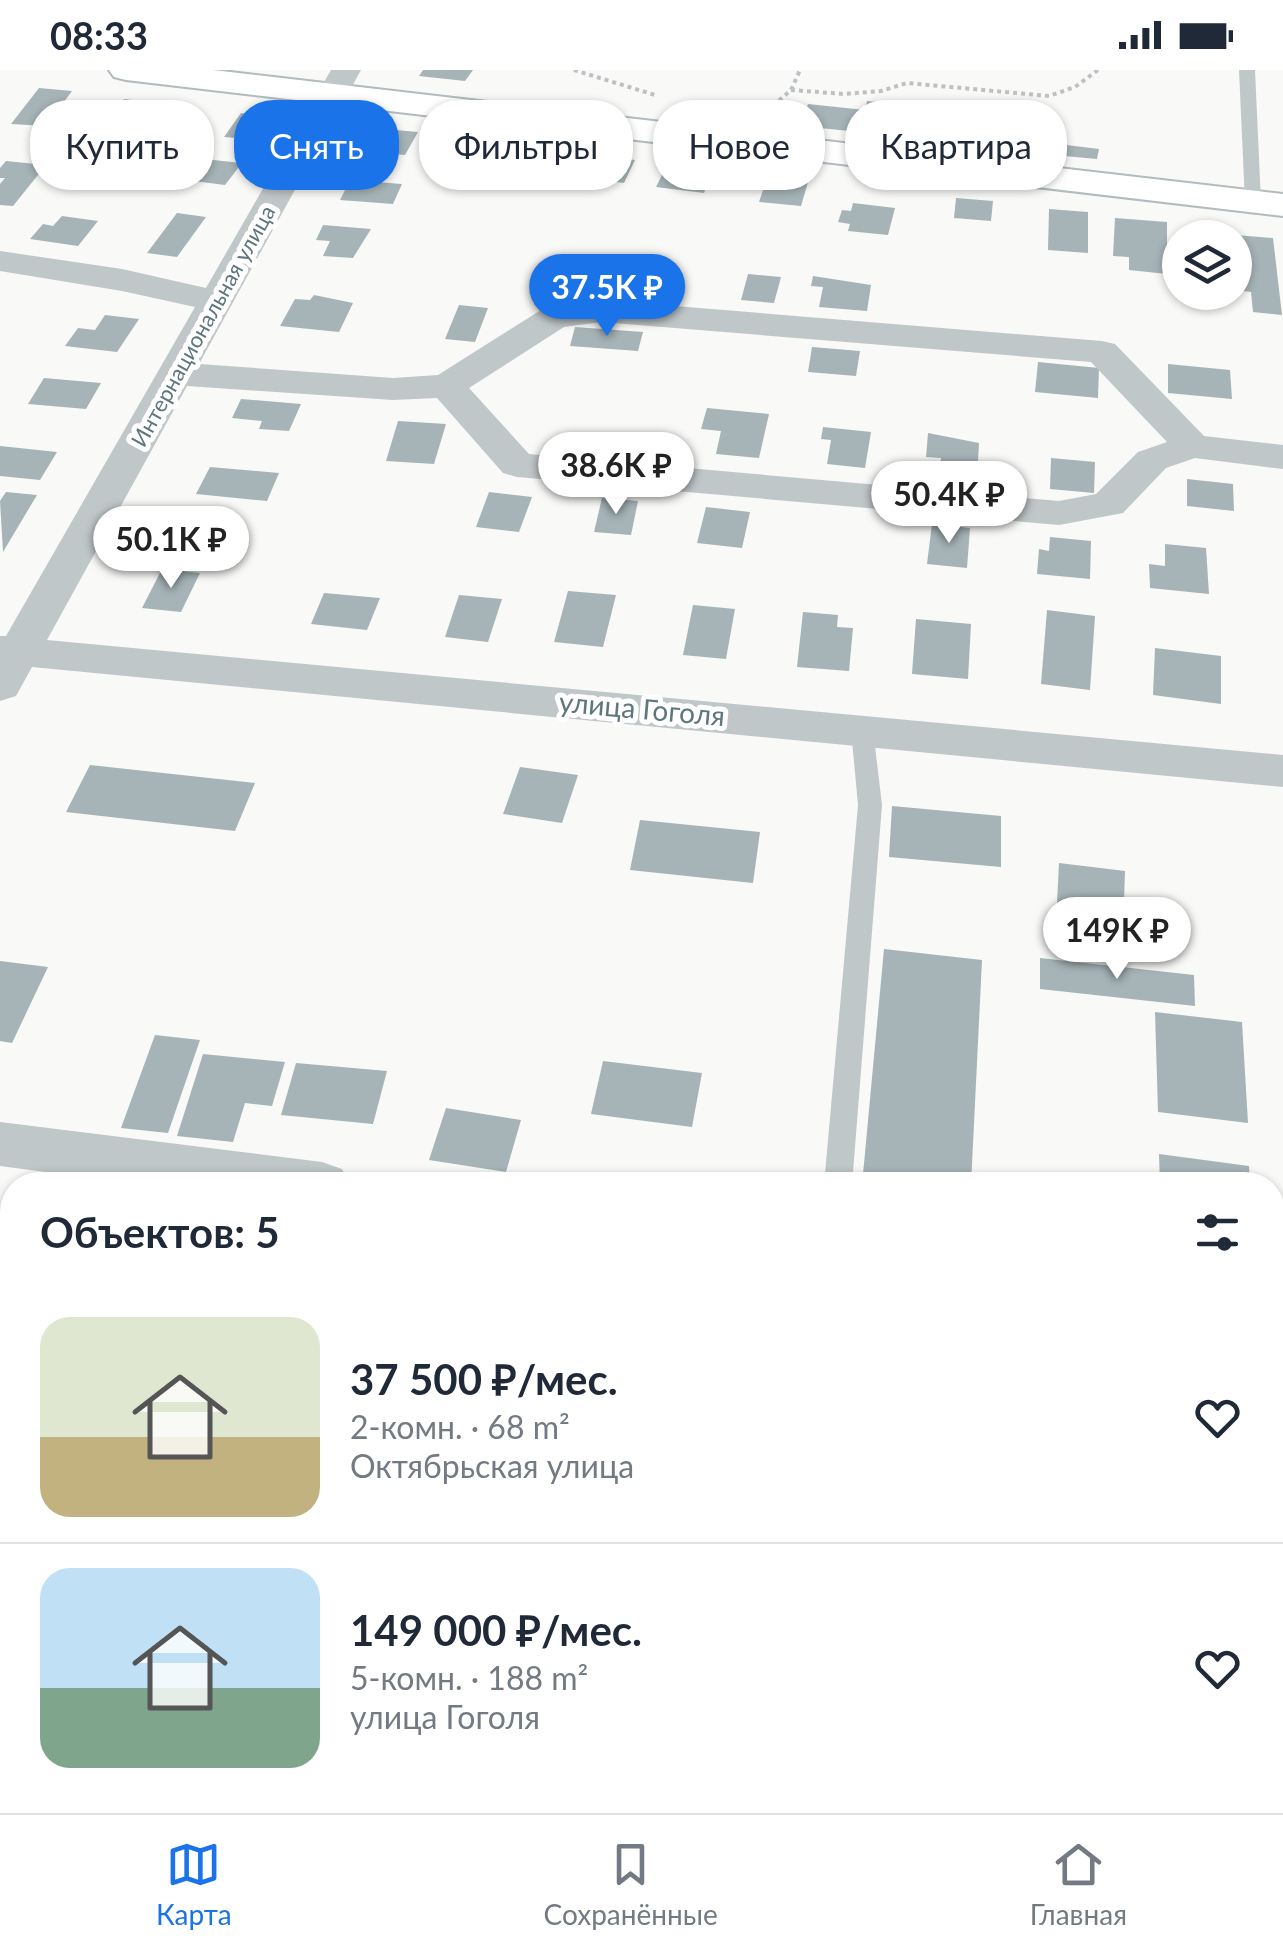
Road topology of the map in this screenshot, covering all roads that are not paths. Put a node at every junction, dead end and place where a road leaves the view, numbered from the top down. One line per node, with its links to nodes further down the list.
1 (126, 70): 3 (street)
2 (1247, 70): 4 (lane)
3 (339, 82): 4 (street); 6 (street, Интернациональная улица)
4 (1268, 203)
5 (1, 260): 6 (street)
6 (219, 302): 7 (street, Интернациональная улица)
7 (177, 374): 8 (street); 11 (street, Интернациональная улица)
8 (447, 386): 9 (street); 9 (street)
9 (1192, 446): 10 (street)
10 (1283, 458)
11 (6, 662): 12 (street, улица Гоголя)
12 (862, 729): 13 (street, улица Гоголя); 16 (lane)
13 (1283, 771)
14 (0, 1144): 15 (street)
15 (220, 1172)
16 (839, 1172)

